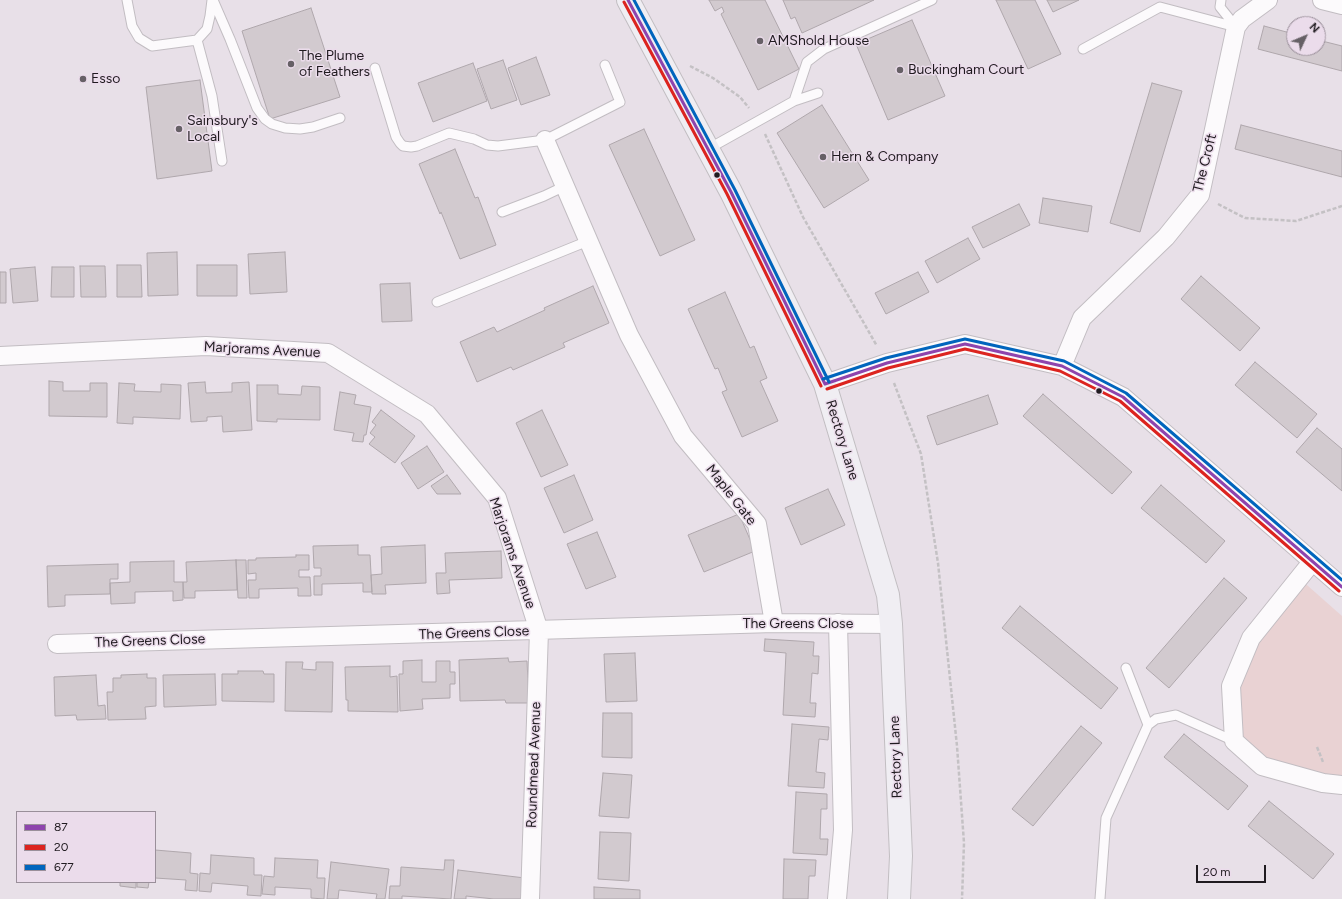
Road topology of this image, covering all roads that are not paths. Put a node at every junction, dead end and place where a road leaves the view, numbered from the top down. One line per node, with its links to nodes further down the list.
1 (127, 0): 11 (lane)
2 (212, 0): 11 (lane); 17 (lane)
3 (628, 0): 19 (main road, Rectory Lane)
4 (932, 0): 16 (lane)
5 (1222, 0): 10 (lane)
6 (1268, 0): 10 (street)
7 (1322, 0): 9 (street)
8 (1161, 4): 10 (lane); 12 (lane)
9 (1342, 5)
10 (1236, 27): 26 (street, The Croft)
11 (197, 40): 20 (lane)
12 (1083, 49)
13 (605, 66): 18 (lane)
14 (375, 68): 18 (lane)
15 (818, 93): 16 (lane)
16 (794, 101): 19 (lane)
17 (340, 118)
18 (545, 140): 21 (street, Maple Gate)
19 (708, 149): 27 (main road, Rectory Lane)
20 (222, 161)
21 (565, 186): 22 (lane); 23 (street, Maple Gate)
22 (502, 212)
23 (588, 241): 24 (lane); 30 (street, Maple Gate)
24 (437, 302)
25 (0, 356): 33 (street, Marjorams Avenue)
26 (1062, 366): 27 (street); 28 (street)
27 (825, 384): 32 (main road, Rectory Lane)
28 (1312, 562): 29 (street); 37 (street)
29 (1342, 587)
30 (774, 623): 31 (street, The Greens Close); 33 (street, The Greens Close)
31 (838, 623): 32 (street, The Greens Close); 40 (street)
32 (891, 624): 41 (main road, Rectory Lane)
33 (538, 631): 34 (street, The Greens Close); 39 (street, Roundmead Avenue)
34 (57, 644)
35 (1126, 668): 36 (lane)
36 (1148, 725): 37 (lane); 42 (lane)
37 (1234, 741): 38 (street)
38 (1342, 785)
39 (530, 899)
40 (838, 899)
41 (899, 899)
42 (1100, 899)

